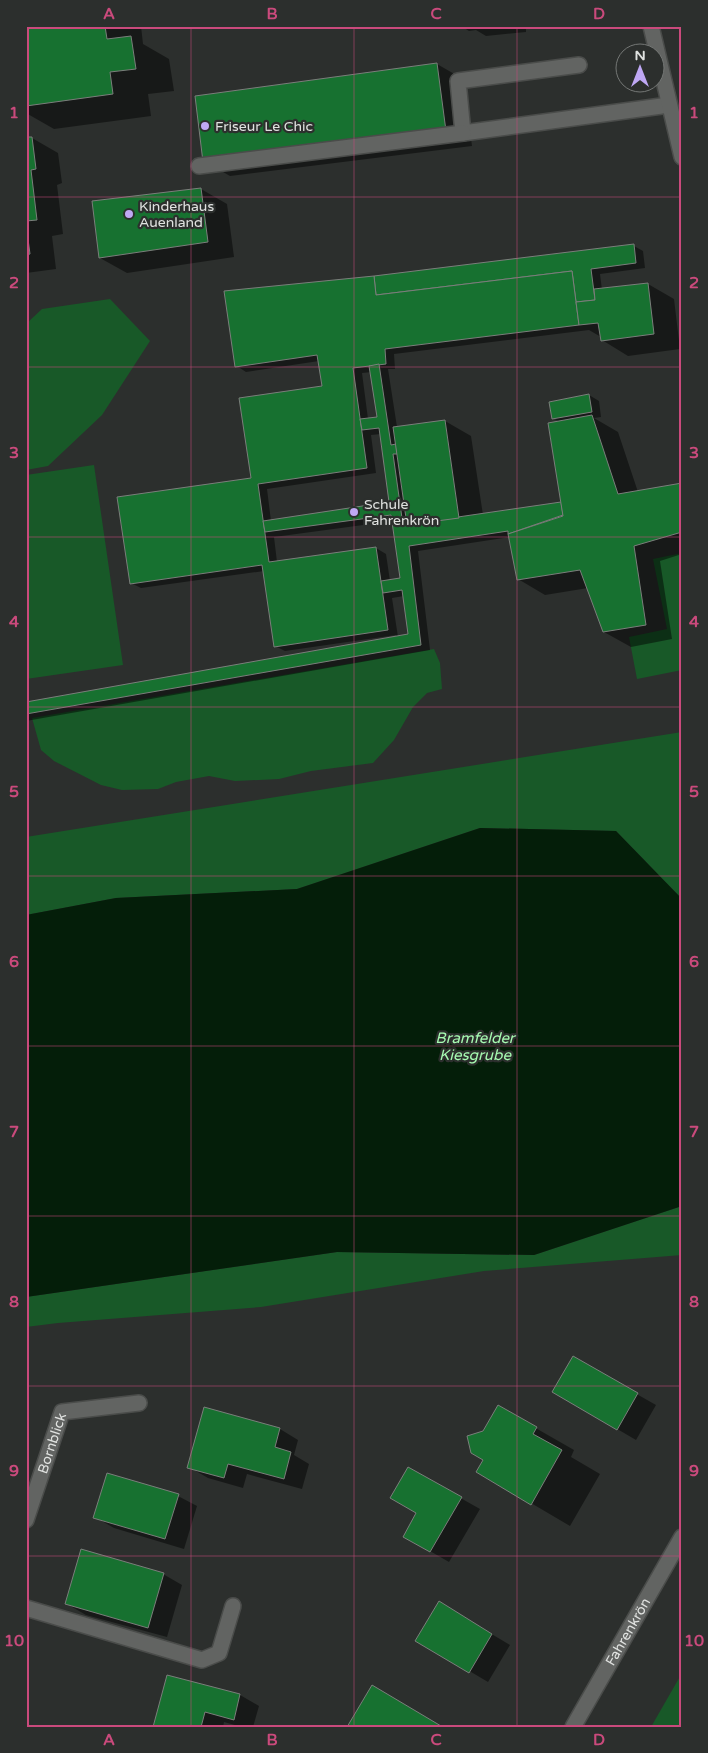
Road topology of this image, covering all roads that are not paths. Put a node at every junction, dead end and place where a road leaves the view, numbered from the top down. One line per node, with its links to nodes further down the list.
1 (651, 26): 3 (street)
2 (579, 65): 4 (street)
3 (669, 104): 4 (street); 5 (street)
4 (463, 133): 6 (street)
5 (682, 157)
6 (199, 166)
7 (139, 1404): 8 (street, Bornblick)
8 (26, 1520)
9 (682, 1537): 12 (street, Fahrenkrön)
10 (233, 1606): 11 (street)
11 (26, 1608)
12 (573, 1727)

